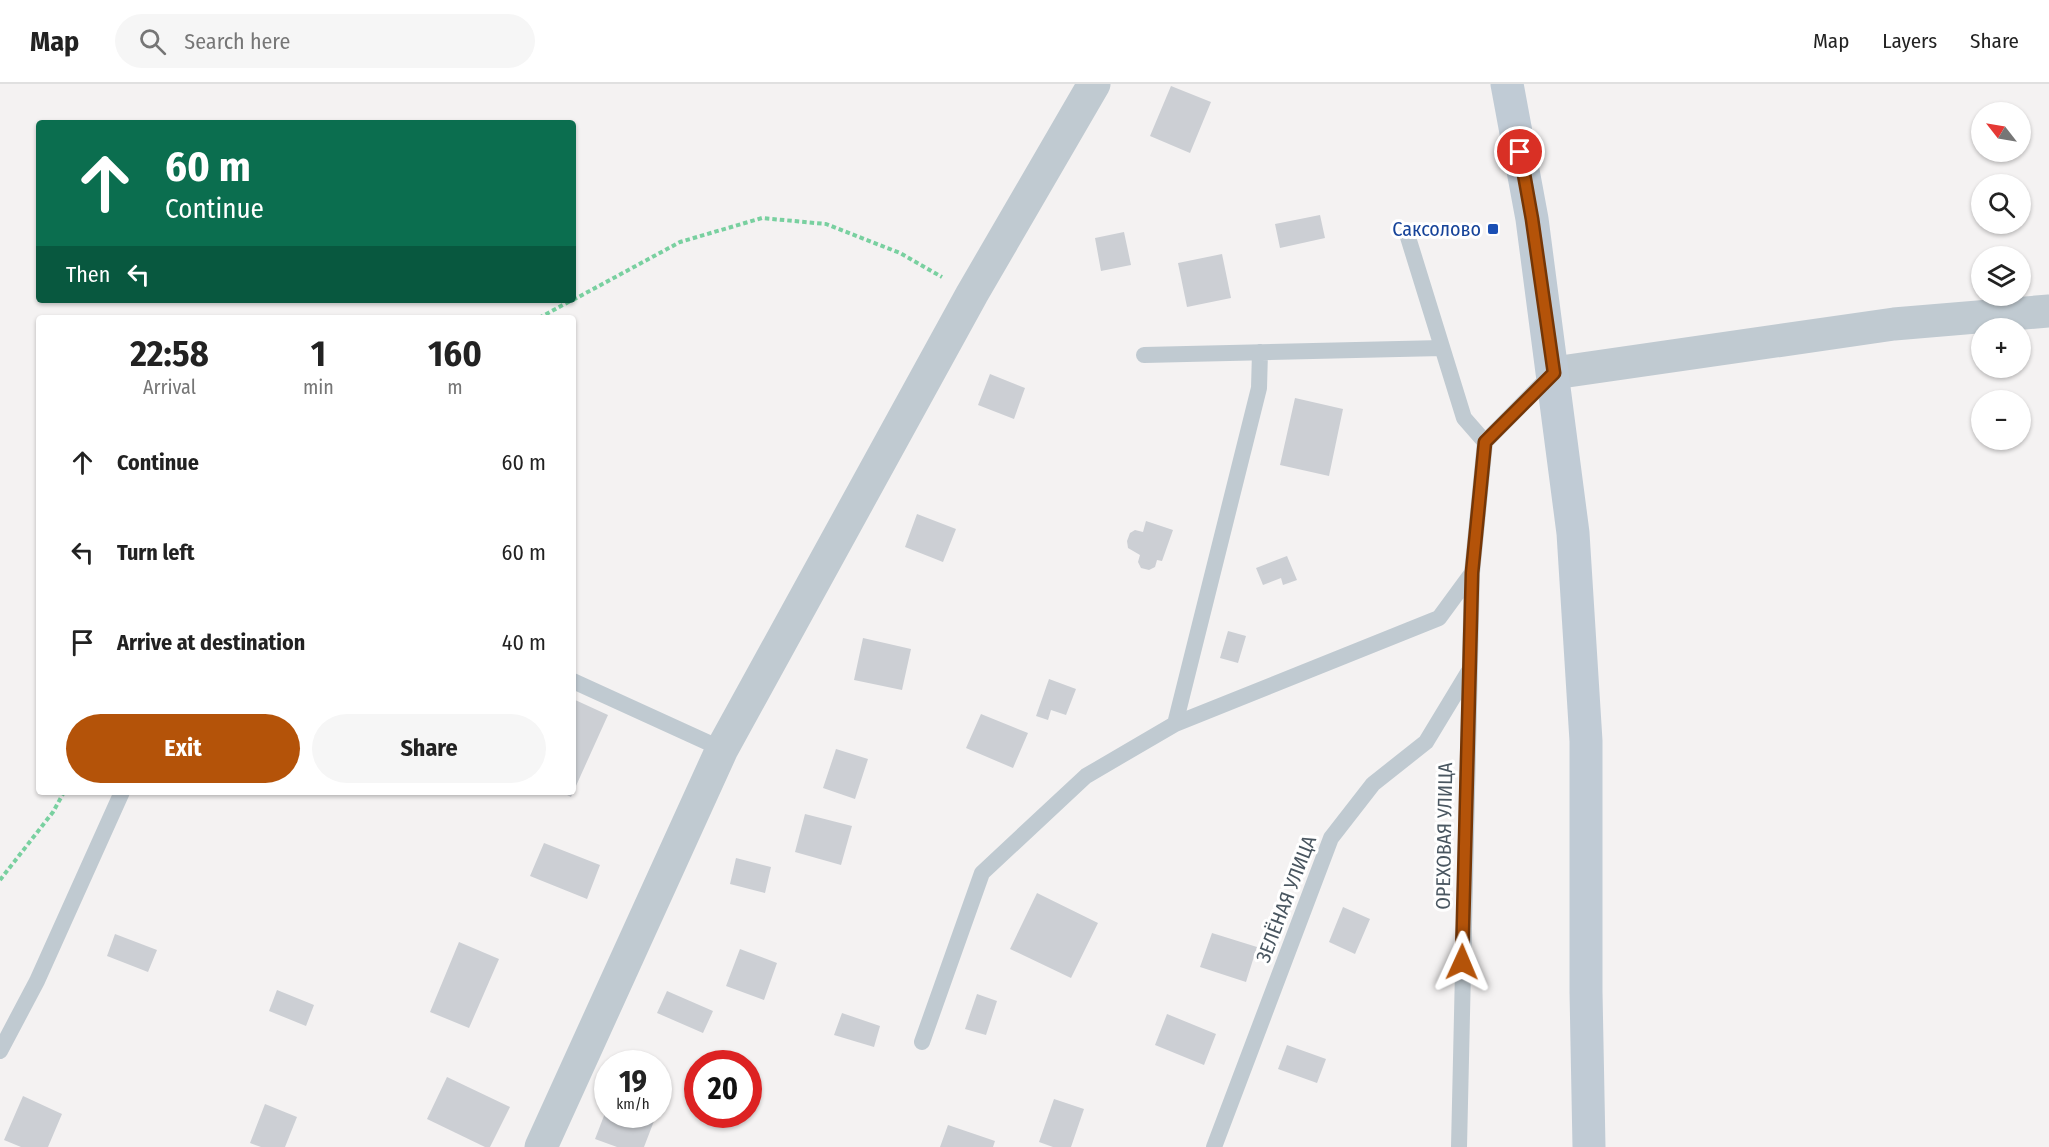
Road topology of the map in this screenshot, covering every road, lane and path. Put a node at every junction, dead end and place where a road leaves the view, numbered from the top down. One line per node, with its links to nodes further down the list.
1 (1094, 84): 4 (street)
2 (1507, 84): 12 (street)
3 (1407, 234): 9 (lane)
4 (972, 294): 5 (path); 18 (street)
5 (576, 298)
6 (567, 303): 8 (path)
7 (2049, 311): 12 (street)
8 (545, 315)
9 (1442, 348): 10 (lane); 13 (lane)
10 (1260, 352): 11 (lane); 17 (lane)
11 (1144, 355)
12 (1554, 373): 13 (lane); 27 (street)
13 (1485, 442): 14 (lane, ОРЕХОВАЯ УЛИЦА)
14 (1472, 573): 15 (lane, ОРЕХОВАЯ УЛИЦА); 17 (lane)
15 (1470, 670): 25 (lane, ЗЕЛЁНАЯ УЛИЦА); 26 (lane, ОРЕХОВАЯ УЛИЦА)
16 (576, 682): 18 (lane)
17 (1175, 724): 22 (lane)
18 (722, 749): 24 (street)
19 (62, 795): 21 (path)
20 (121, 795): 23 (lane)
21 (0, 880)
22 (921, 1042)
23 (0, 1051)
24 (541, 1147)
25 (1214, 1147)
26 (1459, 1147)
27 (1589, 1147)

